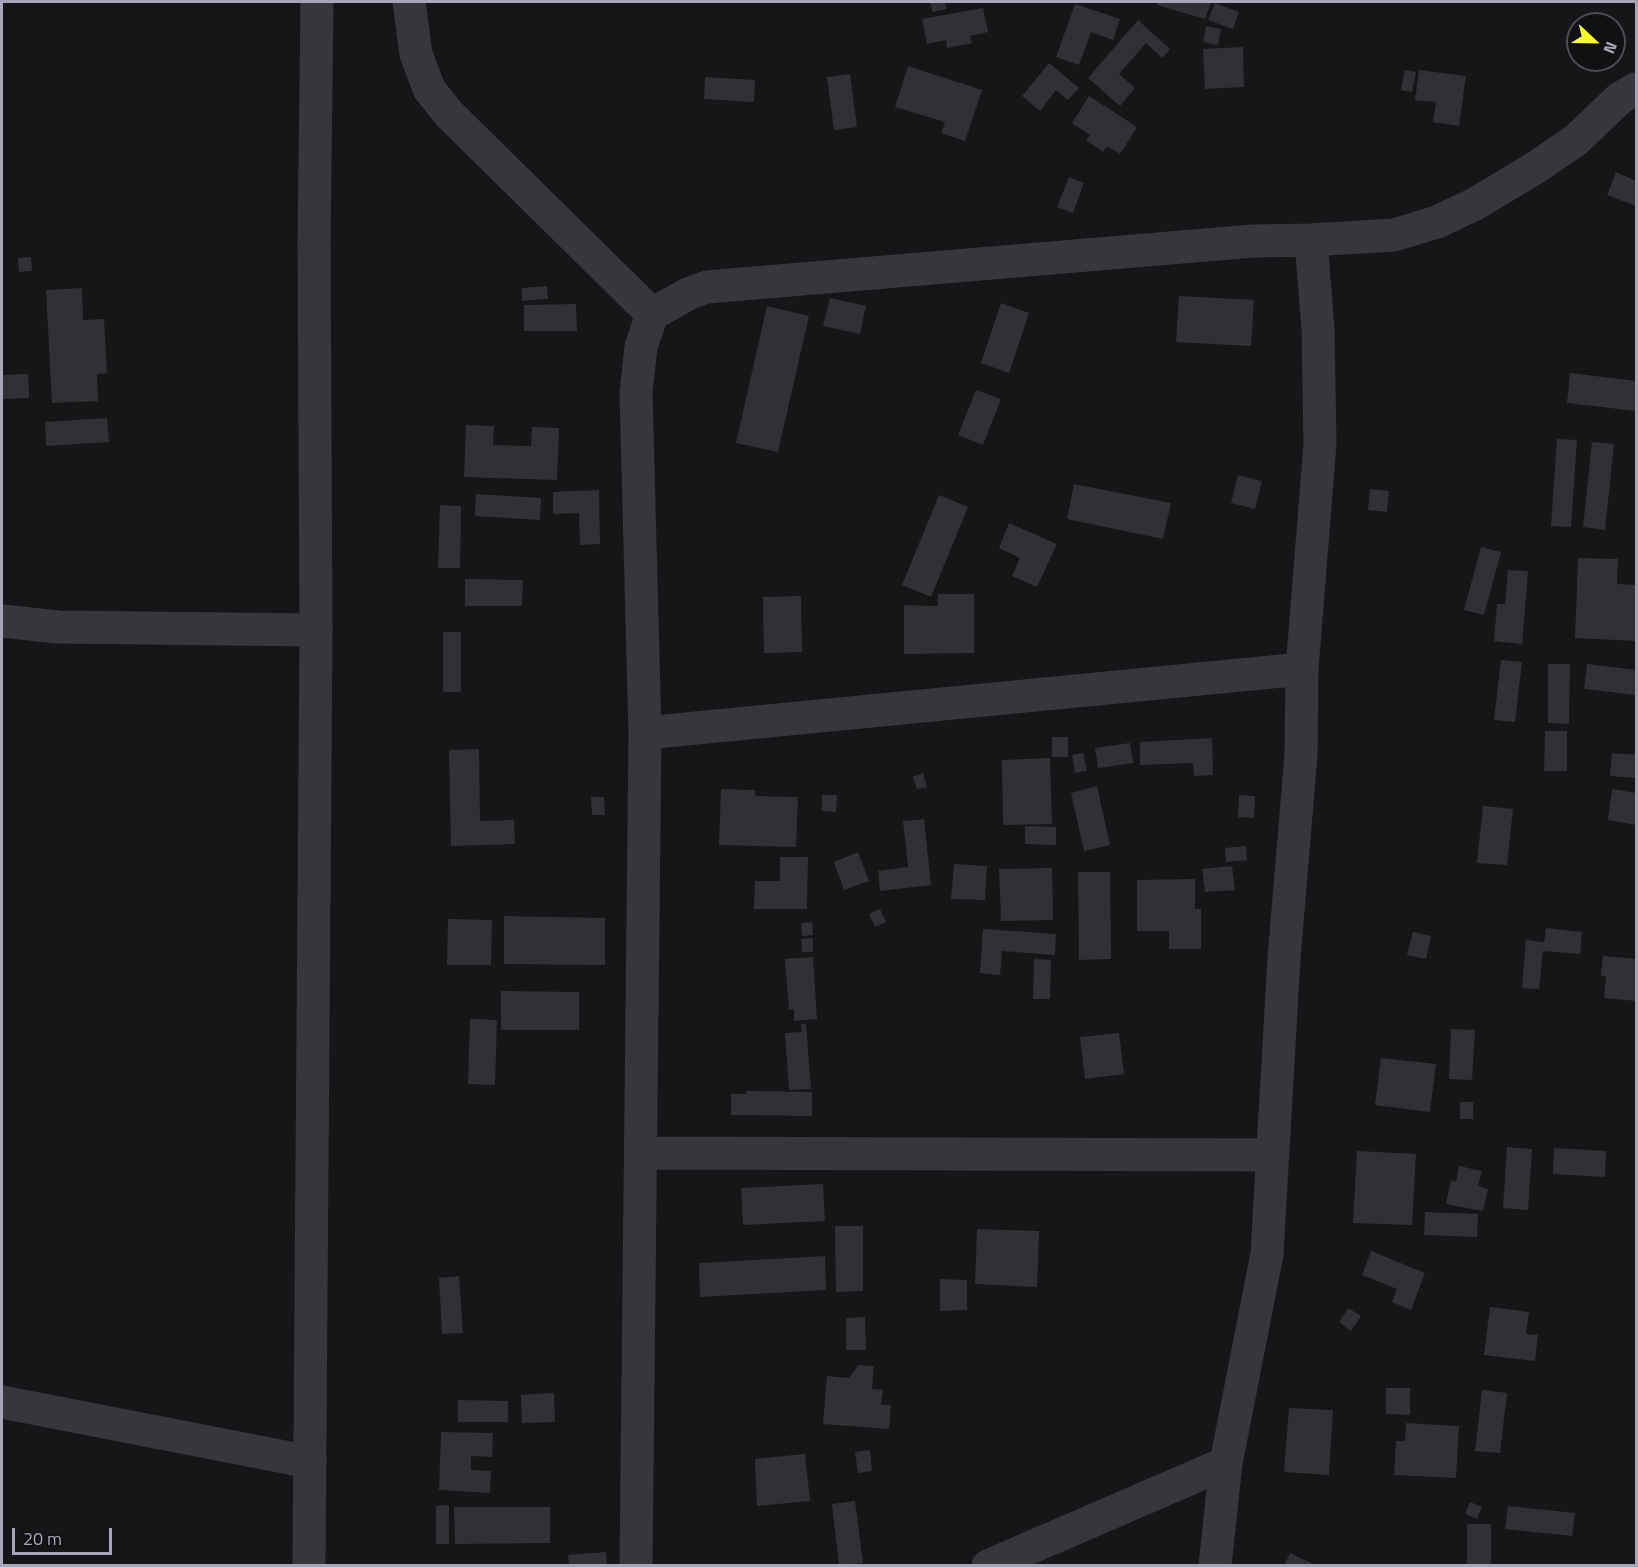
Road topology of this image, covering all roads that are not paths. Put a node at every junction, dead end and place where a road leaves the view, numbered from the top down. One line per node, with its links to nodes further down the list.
1 (317, 2): 7 (street)
2 (409, 2): 5 (street)
3 (1636, 89): 4 (street)
4 (1311, 240): 5 (street); 8 (street)
5 (652, 314): 9 (street)
6 (2, 621): 7 (street)
7 (316, 630): 13 (street)
8 (1302, 669): 9 (street); 11 (street)
9 (645, 733): 10 (street)
10 (640, 1153): 11 (street); 16 (street)
11 (1273, 1155): 14 (street)
12 (2, 1402): 13 (street)
13 (310, 1462): 15 (street)
14 (1226, 1463): 17 (street); 18 (street)
15 (309, 1566)
16 (636, 1566)
17 (988, 1566)
18 (1215, 1566)

